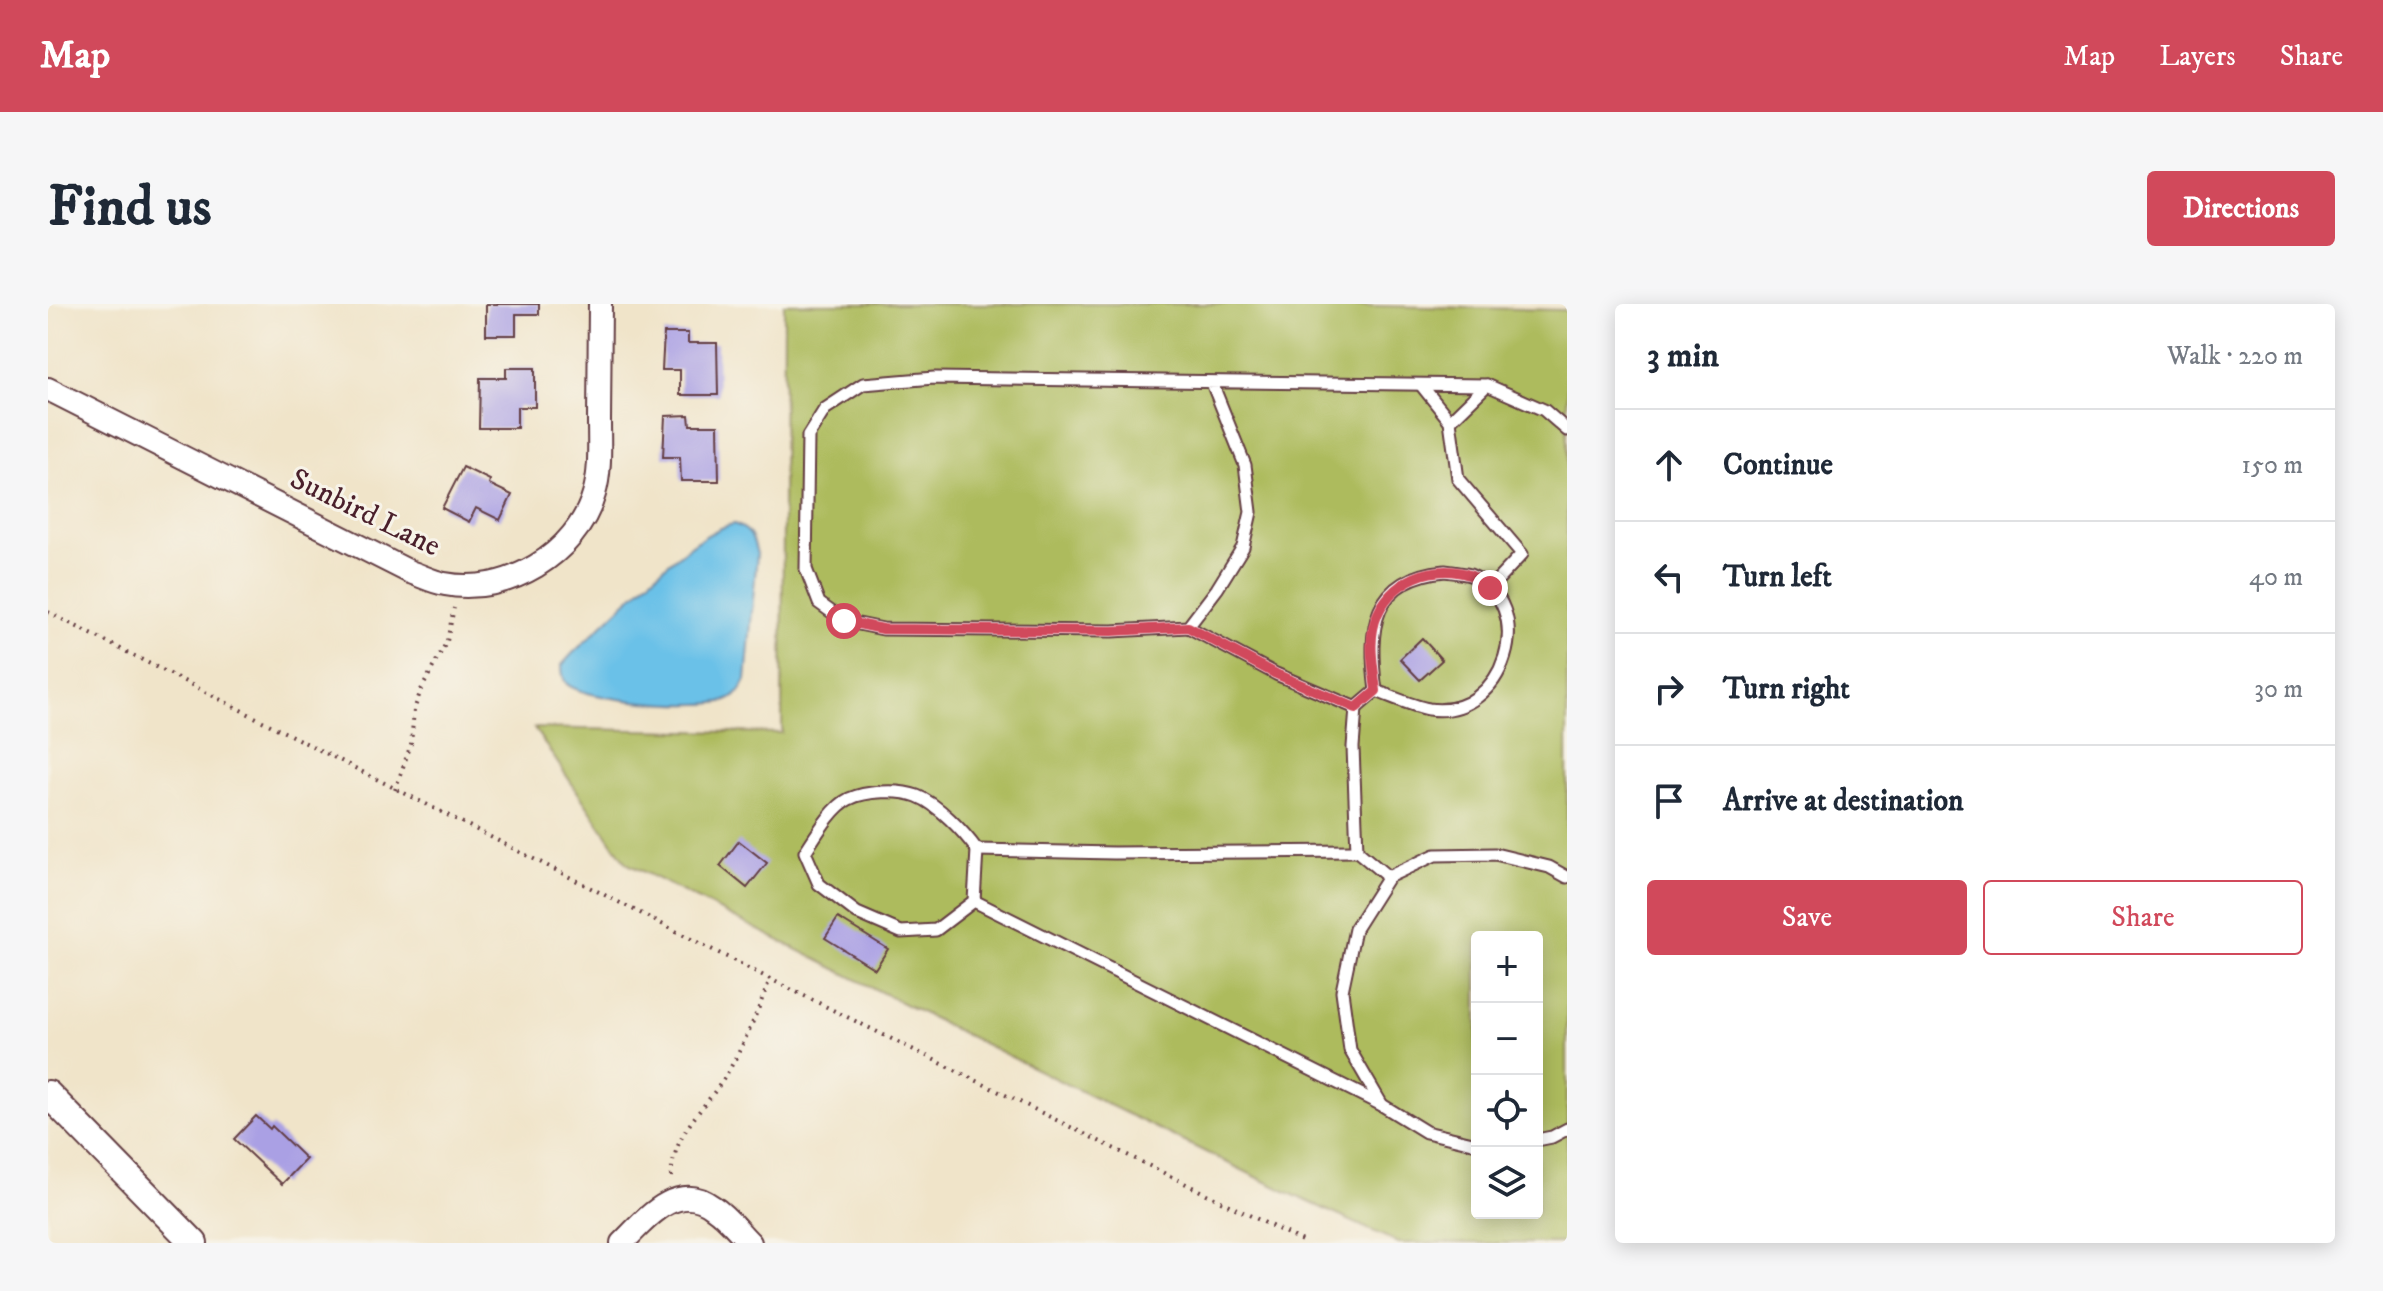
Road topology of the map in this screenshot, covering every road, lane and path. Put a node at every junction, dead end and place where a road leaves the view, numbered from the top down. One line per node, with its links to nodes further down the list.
1 (600, 304): 5 (street, Sunbird Lane)
2 (1212, 383): 4 (lane); 11 (lane); 11 (lane)
3 (1487, 385): 4 (lane); 6 (lane); 7 (lane)
4 (1422, 386): 6 (lane)
5 (48, 389)
6 (1450, 421): 8 (lane)
7 (1567, 430)
8 (1490, 588): 12 (lane); 12 (lane)
9 (454, 608): 14 (path)
10 (48, 612): 14 (path)
11 (1188, 627): 13 (lane)
12 (1376, 691): 13 (lane)
13 (1356, 708): 16 (lane)
14 (395, 790): 20 (path)
15 (977, 850): 16 (lane); 19 (lane); 19 (lane)
16 (1357, 851): 17 (lane)
17 (1388, 877): 18 (lane); 22 (lane)
18 (1567, 877)
19 (974, 901): 22 (lane)
20 (770, 979): 26 (path); 30 (path)
21 (48, 1094): 27 (street)
22 (1382, 1105): 25 (lane)
23 (1567, 1129): 24 (lane)
24 (1543, 1139)
25 (1471, 1143)
26 (672, 1199): 28 (street); 29 (street)
27 (194, 1243)
28 (622, 1243)
29 (750, 1243)
30 (1306, 1243)

